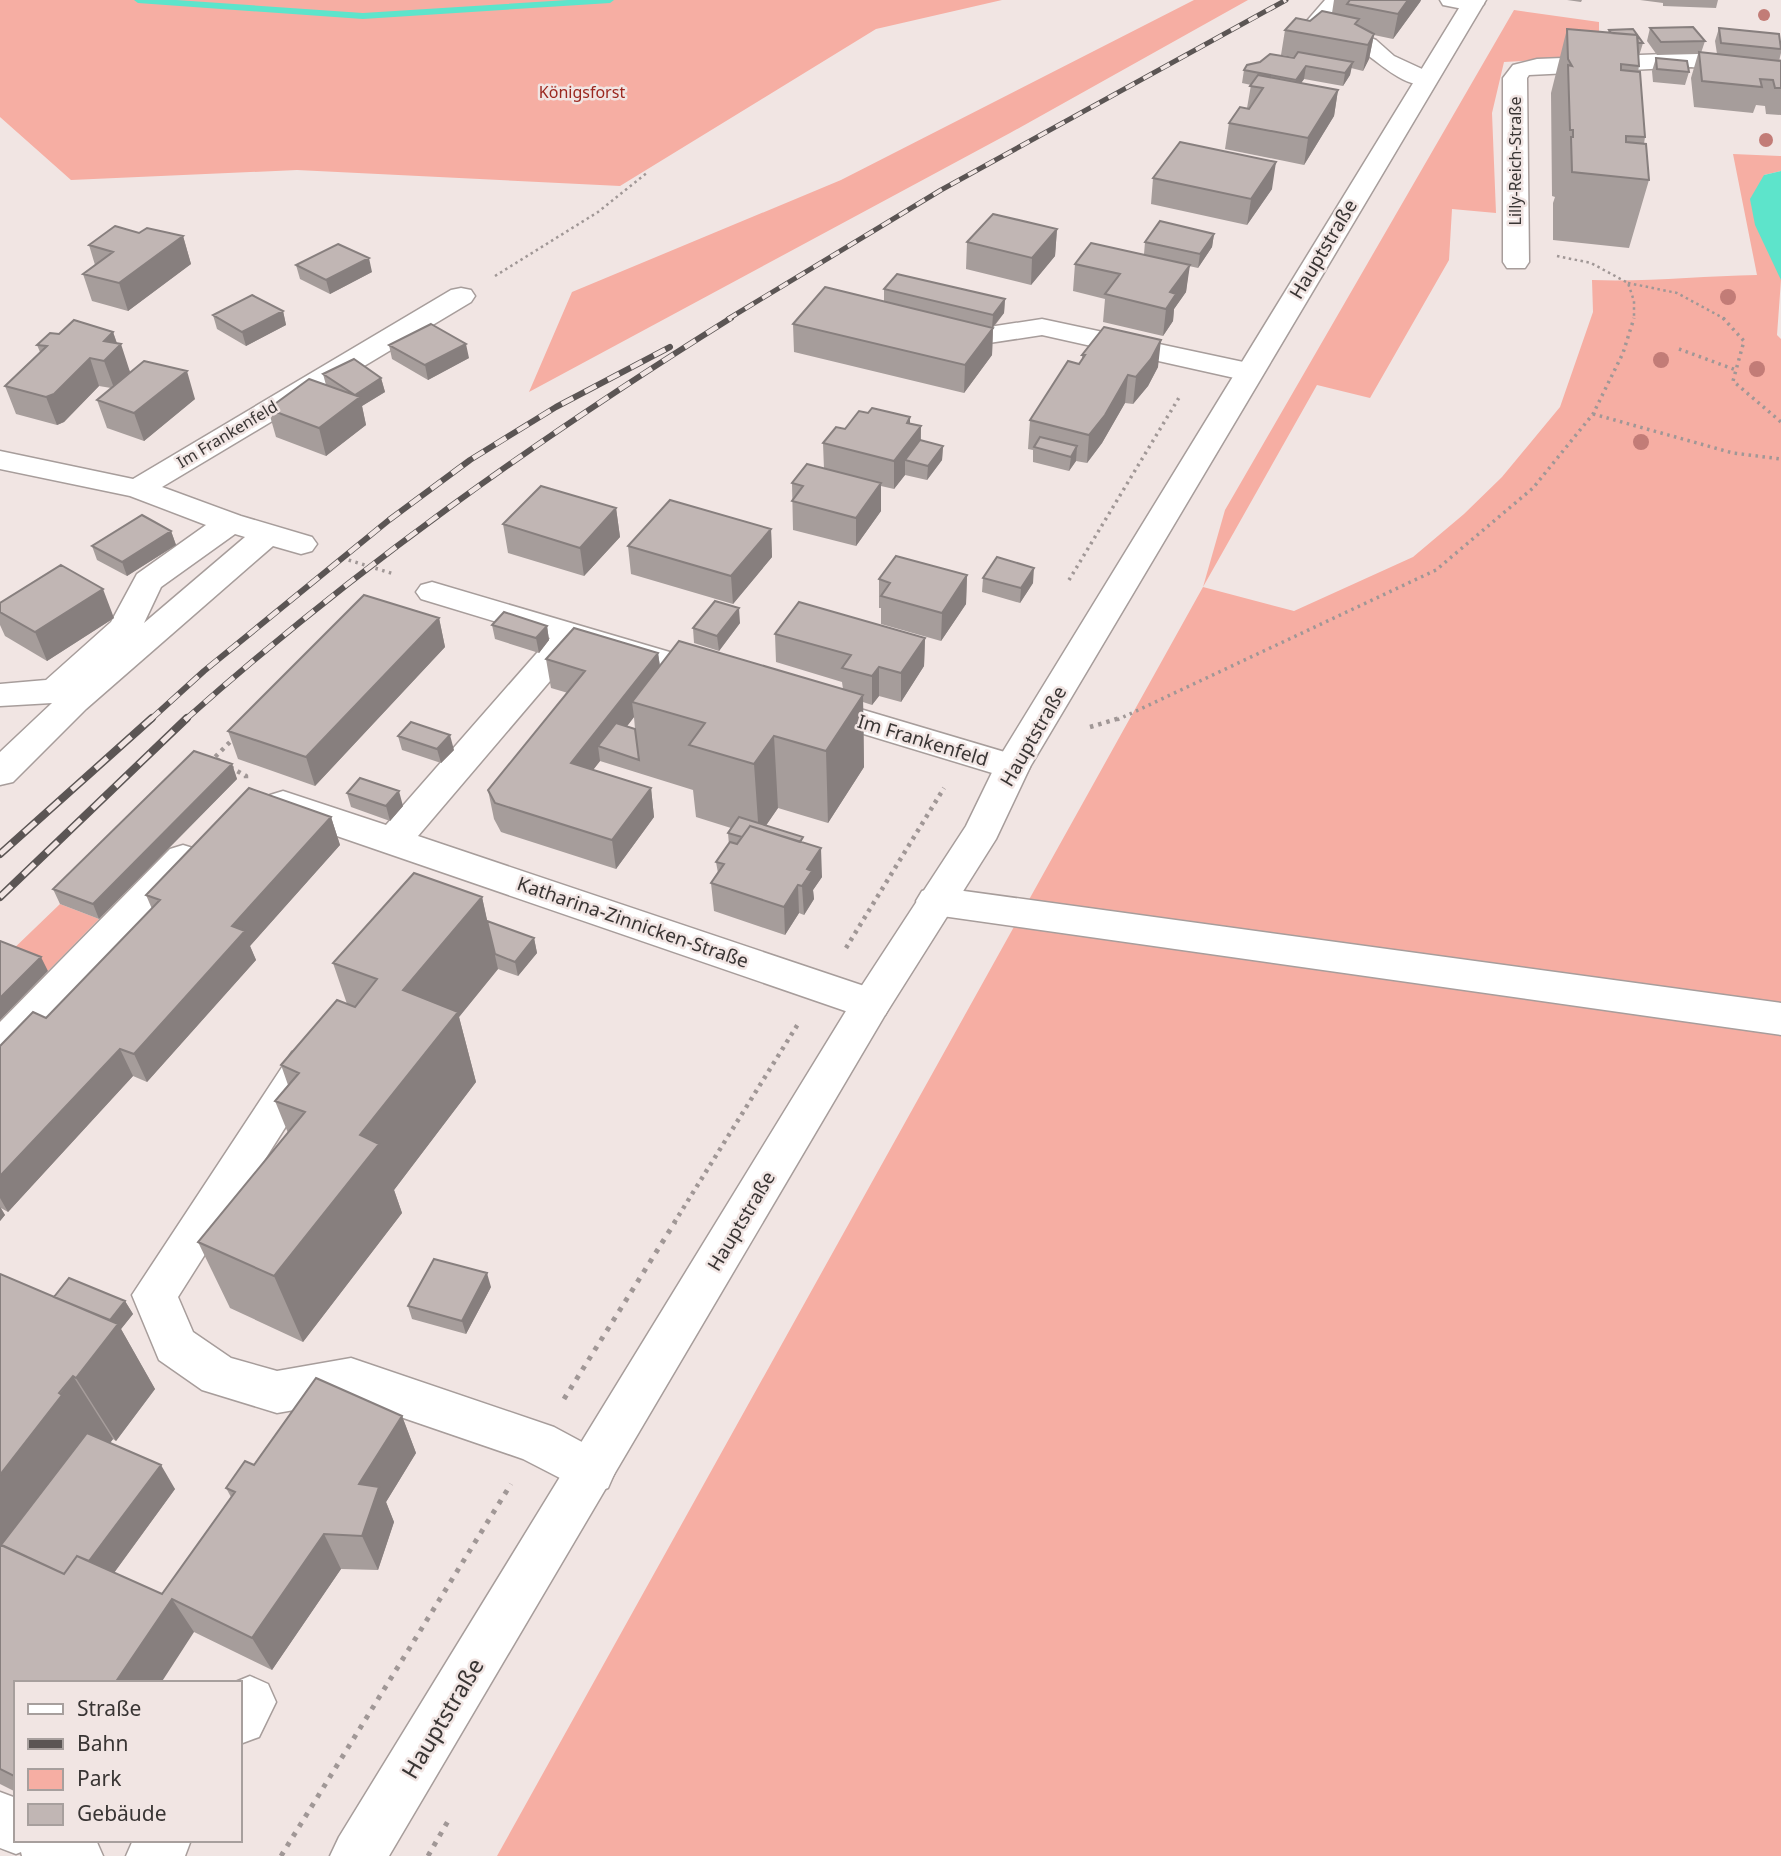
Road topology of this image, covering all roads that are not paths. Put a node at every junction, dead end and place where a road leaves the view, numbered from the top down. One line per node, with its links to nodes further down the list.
1 (1337, 0): 4 (street)
2 (1466, 1): 4 (street, Hauptstraße)
3 (1781, 68): 5 (street, Lilly-Reich-Straße)
4 (1425, 79): 8 (street, Hauptstraße)
5 (1515, 256)
6 (461, 296): 10 (street, Im Frankenfeld)
7 (915, 318): 8 (street)
8 (1248, 372): 19 (street, Hauptstraße)
9 (0, 460): 10 (street)
10 (138, 489): 11 (street)
11 (230, 523): 12 (street); 17 (street)
12 (267, 535): 13 (street); 20 (street)
13 (301, 544)
14 (432, 592): 15 (street)
15 (572, 634): 16 (street); 23 (street)
16 (743, 686)
17 (0, 695)
18 (782, 698): 19 (street, Im Frankenfeld)
19 (1020, 754): 24 (street, Hauptstraße)
20 (0, 773)
21 (247, 792): 23 (street, Katharina-Zinnicken-Straße)
22 (209, 831): 28 (street)
23 (395, 839): 25 (street, Katharina-Zinnicken-Straße)
24 (935, 901): 25 (street, Hauptstraße); 26 (street)
25 (871, 1004): 29 (street, Hauptstraße)
26 (1781, 1019)
27 (317, 1046): 29 (street)
28 (0, 1048)
29 (591, 1472): 32 (street, Hauptstraße)
30 (47, 1842): 31 (street)
31 (75, 1856)
32 (358, 1856)

